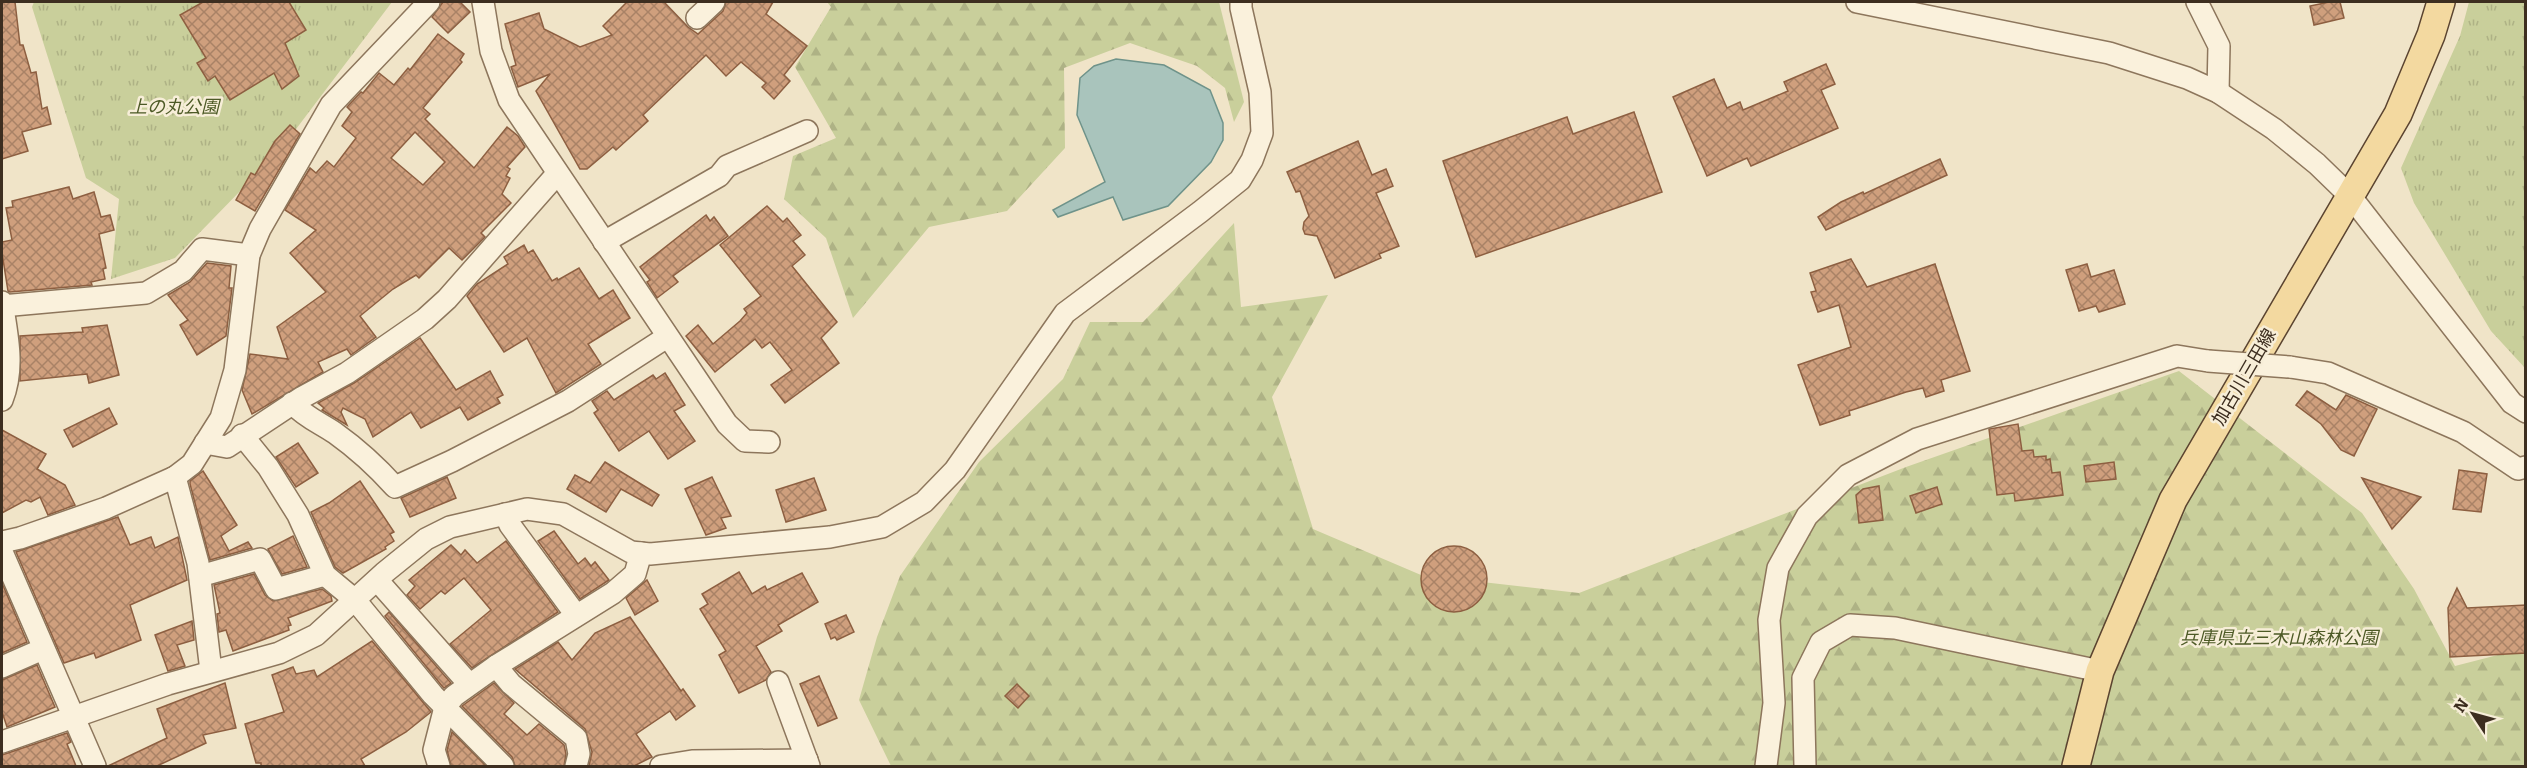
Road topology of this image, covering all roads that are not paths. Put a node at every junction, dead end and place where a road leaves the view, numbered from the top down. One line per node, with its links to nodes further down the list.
1 (429, 2): 14 (street)
2 (483, 2): 11 (street)
3 (714, 2): 8 (street)
4 (1241, 2): 28 (street)
5 (2198, 2): 9 (street)
6 (2441, 2): 12 (main road, 加古川三田線)
7 (1865, 3): 9 (street)
8 (697, 18)
9 (2218, 92): 12 (street)
10 (807, 131): 13 (street)
11 (557, 174): 13 (street); 18 (street)
12 (2351, 197): 19 (street); 40 (main road, 加古川三田線)
13 (604, 242): 16 (street)
14 (249, 255): 15 (street); 22 (street)
15 (2, 304): 17 (street)
16 (667, 337): 18 (street); 21 (street)
17 (2, 400)
18 (292, 403): 20 (street)
19 (2526, 412)
20 (242, 435): 22 (street); 29 (street)
21 (769, 442)
22 (205, 443): 24 (street)
23 (2526, 467): 52 (street, bridge)
24 (175, 477): 26 (street); 30 (street)
25 (505, 514): 28 (street); 31 (street); 33 (street)
26 (2, 542)
27 (2, 552): 35 (street)
28 (641, 553): 33 (street)
29 (325, 575): 30 (street); 32 (street)
30 (200, 576): 39 (street)
31 (377, 580): 32 (street); 34 (street)
32 (355, 600): 36 (street); 39 (street)
33 (576, 615): 37 (street)
34 (422, 632): 36 (street); 42 (street)
35 (43, 649): 38 (street); 44 (street)
36 (399, 654): 43 (street)
37 (496, 666): 42 (street); 50 (street)
38 (2, 667)
39 (211, 671): 44 (street)
40 (2100, 671): 53 (street); 54 (main road, 加古川三田線)
41 (778, 682): 46 (street)
42 (469, 684): 43 (street)
43 (445, 706): 48 (street); 49 (street)
44 (72, 717): 45 (street); 47 (street)
45 (2, 742)
46 (808, 763): 51 (street)
47 (95, 766)
48 (439, 766)
49 (502, 766)
50 (576, 766)
51 (661, 766)
52 (1766, 766)
53 (1805, 766)
54 (2076, 766)

